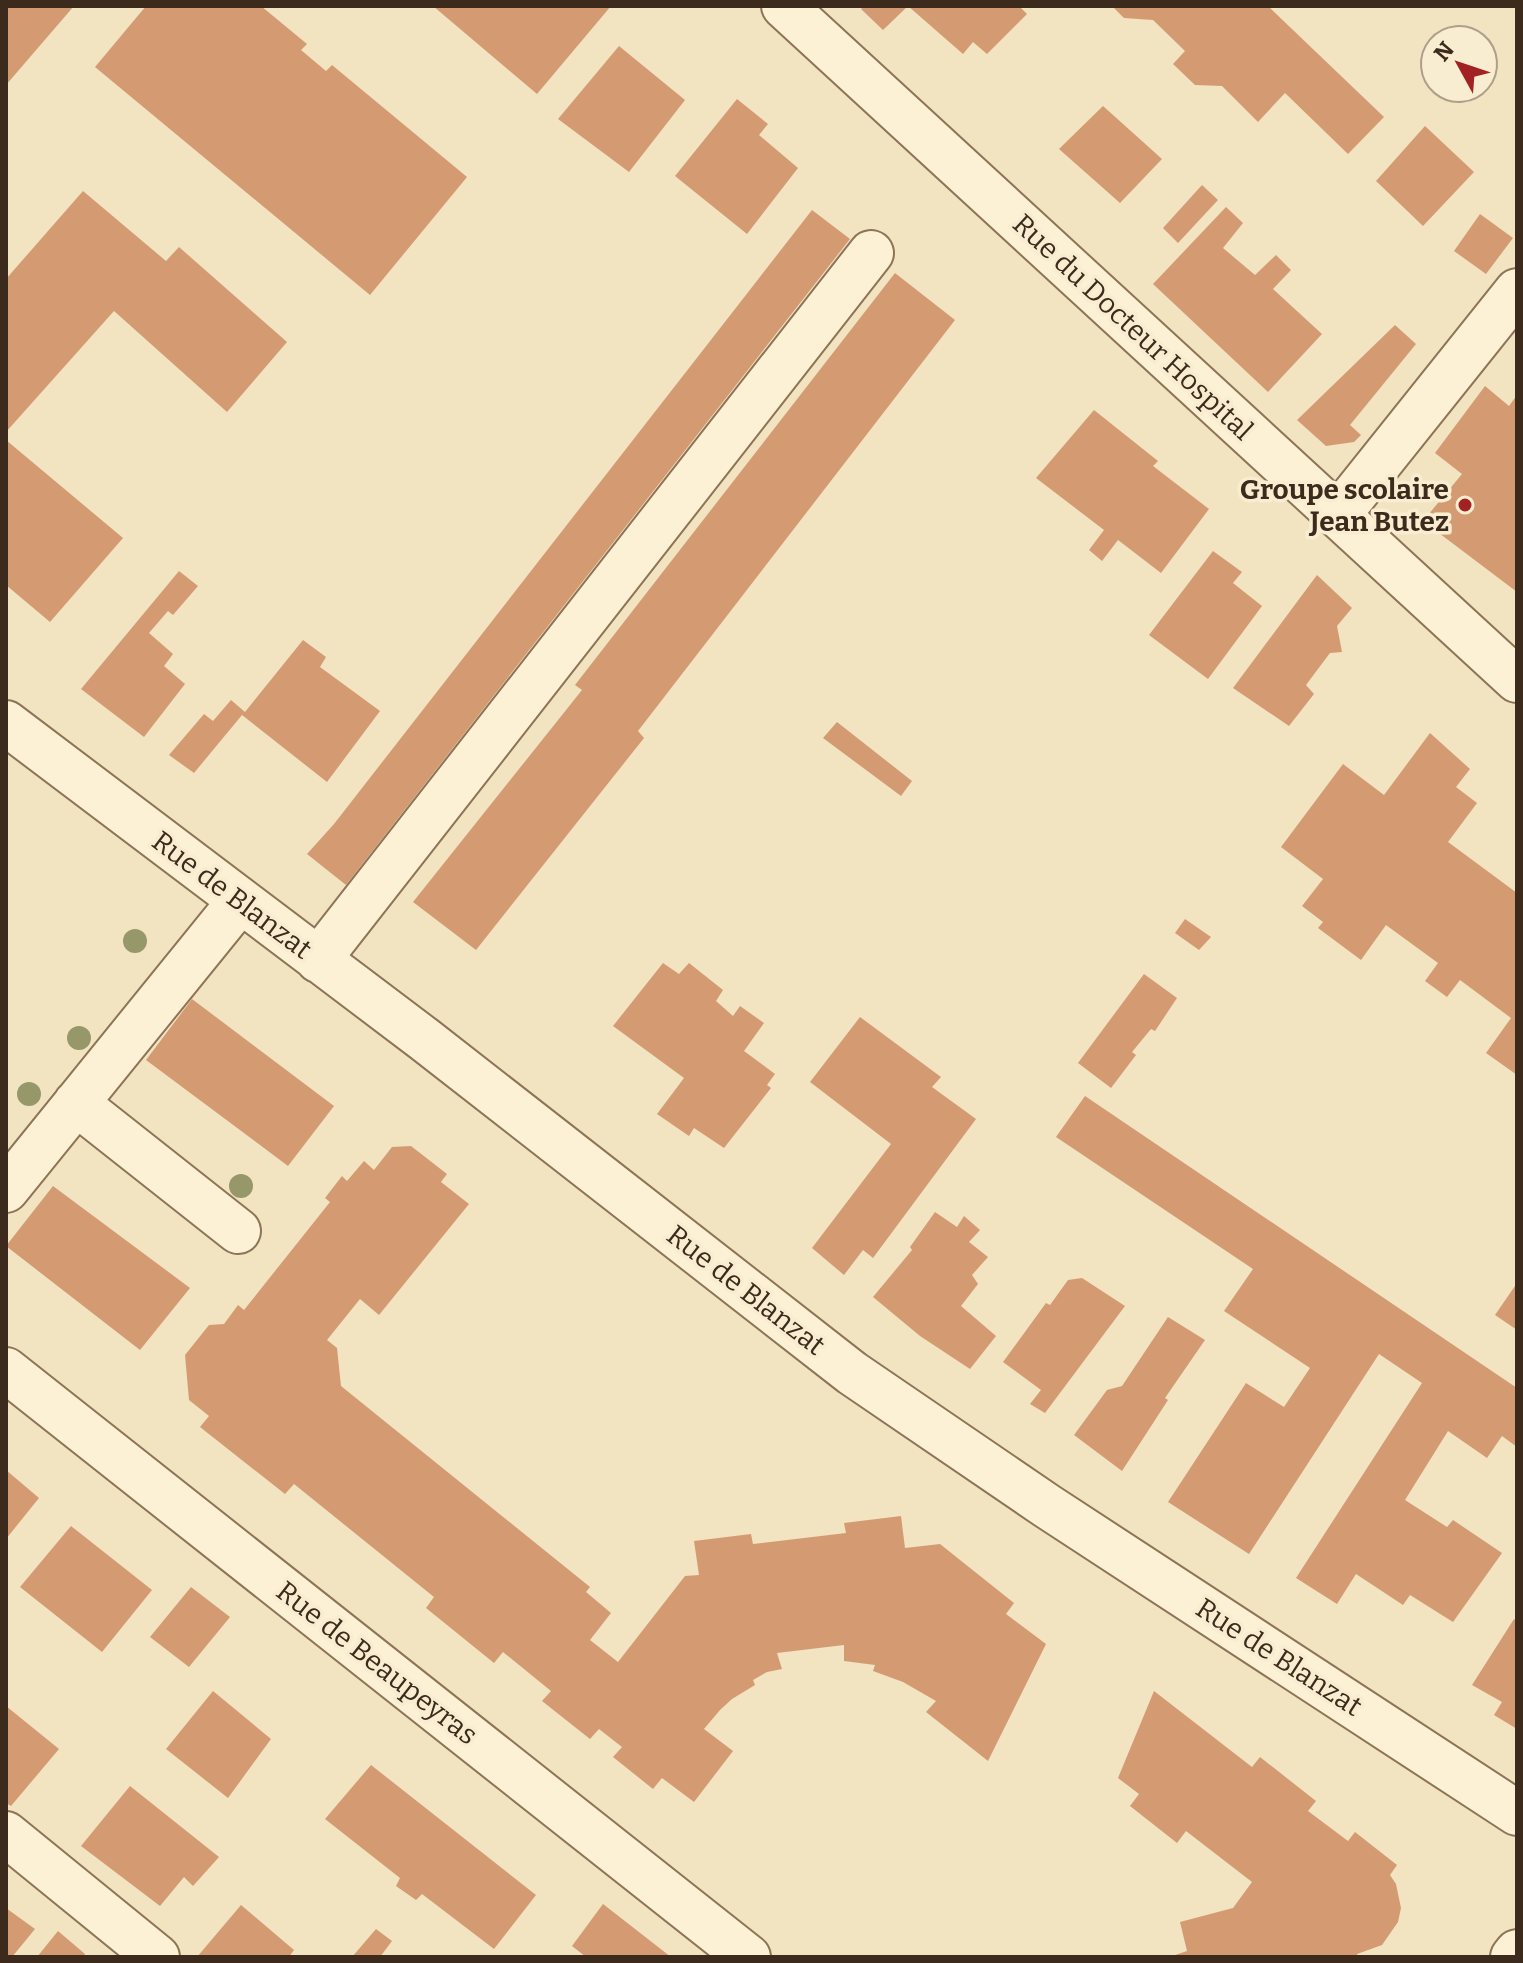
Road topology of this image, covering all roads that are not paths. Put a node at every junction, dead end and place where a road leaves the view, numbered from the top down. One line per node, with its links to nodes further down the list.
1 (784, 6): 4 (street, Rue du Docteur Hospital)
2 (871, 253): 8 (street)
3 (1517, 291): 4 (street)
4 (1338, 515): 5 (street, Rue du Docteur Hospital)
5 (1517, 680)
6 (6, 723): 7 (street, Rue de Blanzat)
7 (240, 901): 8 (street, Rue de Blanzat); 9 (street)
8 (318, 960): 13 (street, Rue de Blanzat)
9 (76, 1103): 10 (street); 11 (street)
10 (6, 1190)
11 (238, 1231)
12 (6, 1370): 16 (street, Rue de Beaupeyras)
13 (1517, 1813)
14 (6, 1834): 15 (street)
15 (157, 1957)
16 (748, 1957)

